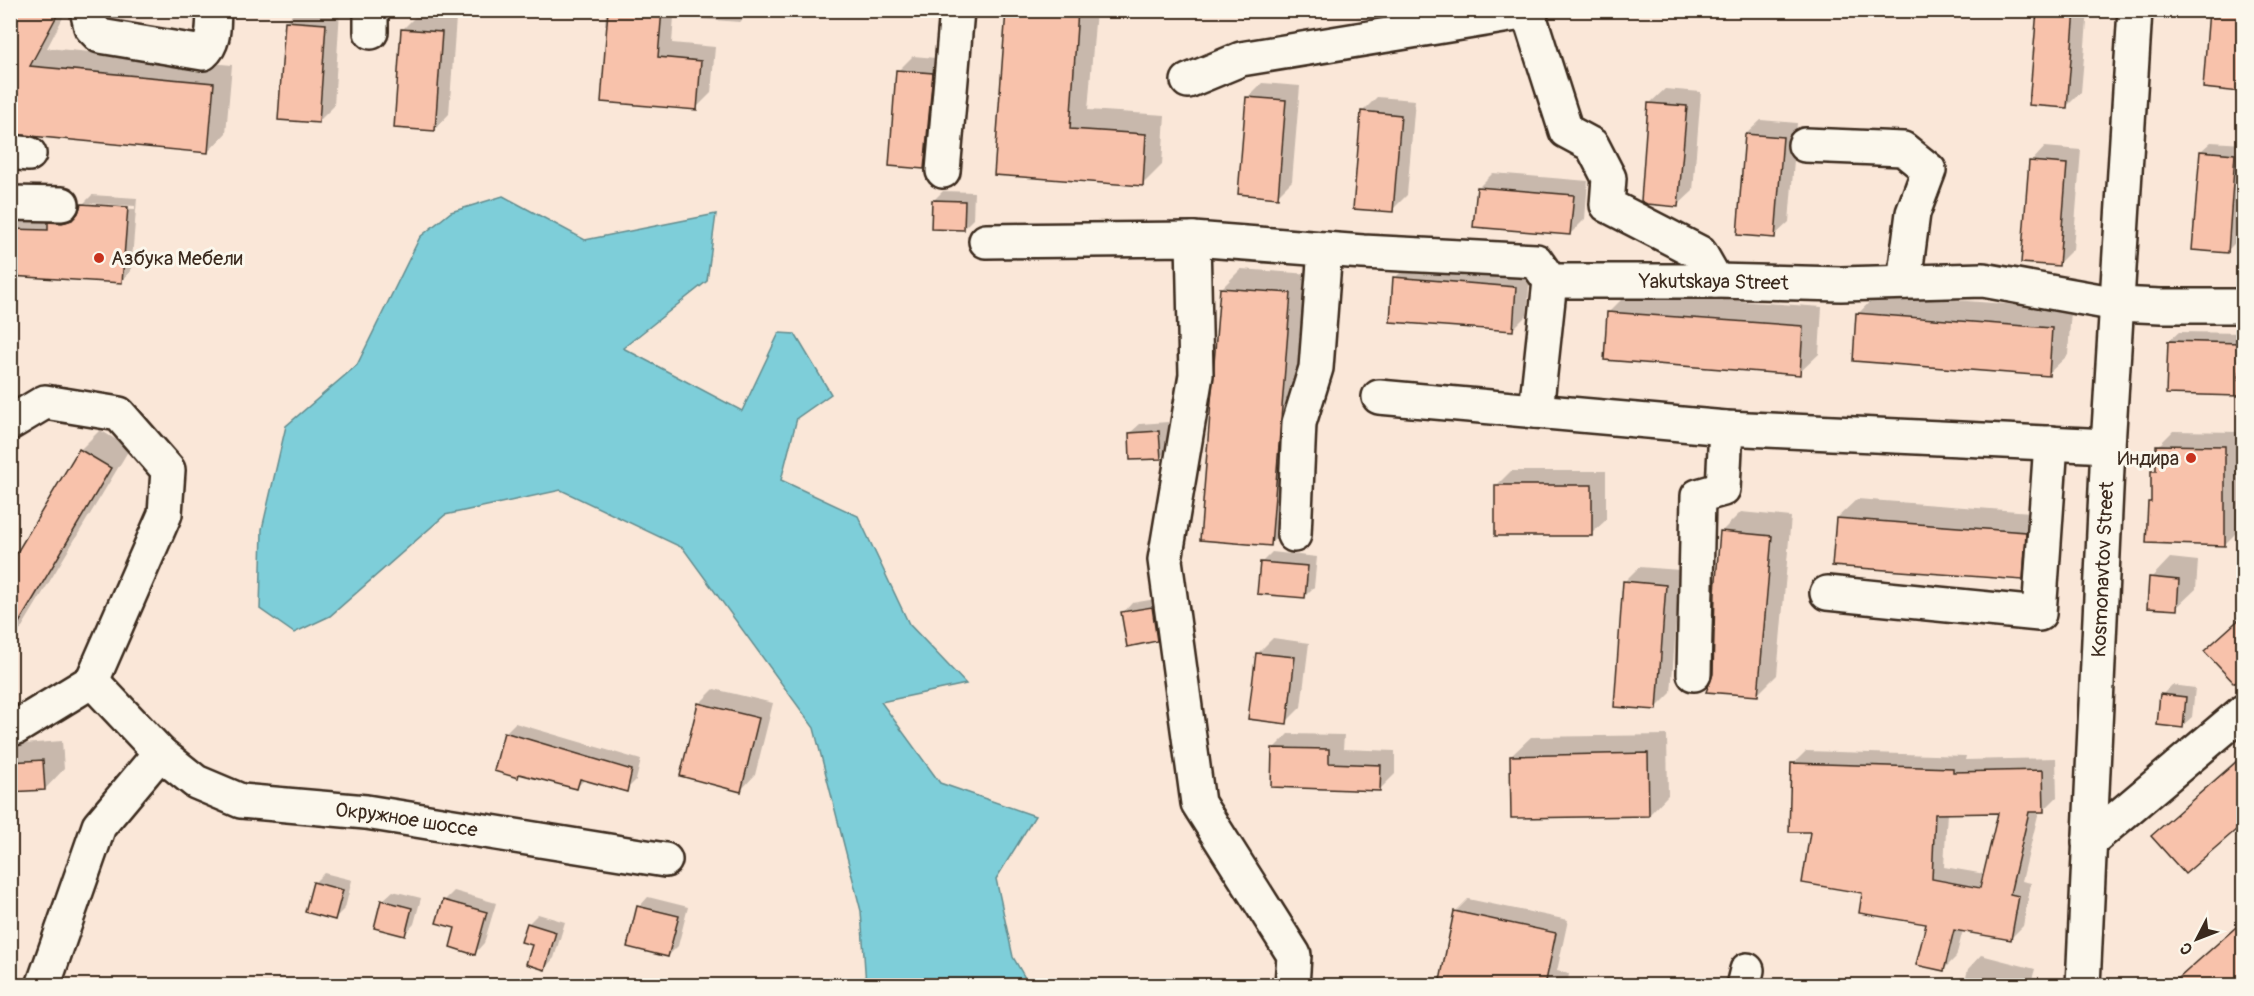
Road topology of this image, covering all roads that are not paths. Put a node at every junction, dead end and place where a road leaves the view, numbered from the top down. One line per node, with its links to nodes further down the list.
1 (87, 10): 2 (street)
2 (214, 10)
3 (957, 10): 8 (street)
4 (2135, 10): 17 (street, Kosmonavtov Street)
5 (1533, 11): 6 (street); 15 (street)
6 (1188, 81)
7 (1805, 145): 16 (street)
8 (943, 171)
9 (10, 202): 10 (street)
10 (62, 204)
11 (1193, 239): 12 (street); 13 (street); 35 (street)
12 (986, 241)
13 (1325, 249): 14 (street); 25 (street)
14 (1550, 281): 15 (street, Yakutskaya Street); 20 (street)
15 (1716, 281): 16 (street, Yakutskaya Street)
16 (1904, 282): 17 (street, Yakutskaya Street)
17 (2117, 304): 18 (street, Yakutskaya Street); 24 (street, Kosmonavtov Street)
18 (2244, 306)
19 (1379, 398): 20 (street)
20 (1536, 411): 22 (street)
21 (10, 423): 28 (street)
22 (1726, 428): 23 (street); 27 (street)
23 (2051, 443): 24 (street); 26 (street)
24 (2108, 446): 32 (street, Kosmonavtov Street)
25 (1294, 535)
26 (1827, 593)
27 (1694, 674)
28 (92, 681): 30 (street); 31 (street, Окружное шоссе)
29 (2244, 711): 32 (street)
30 (12, 727)
31 (160, 753): 33 (street, Окружное шоссе); 34 (street)
32 (2089, 842): 36 (street, Kosmonavtov Street)
33 (665, 860)
34 (43, 986)
35 (1292, 986)
36 (2083, 986)

